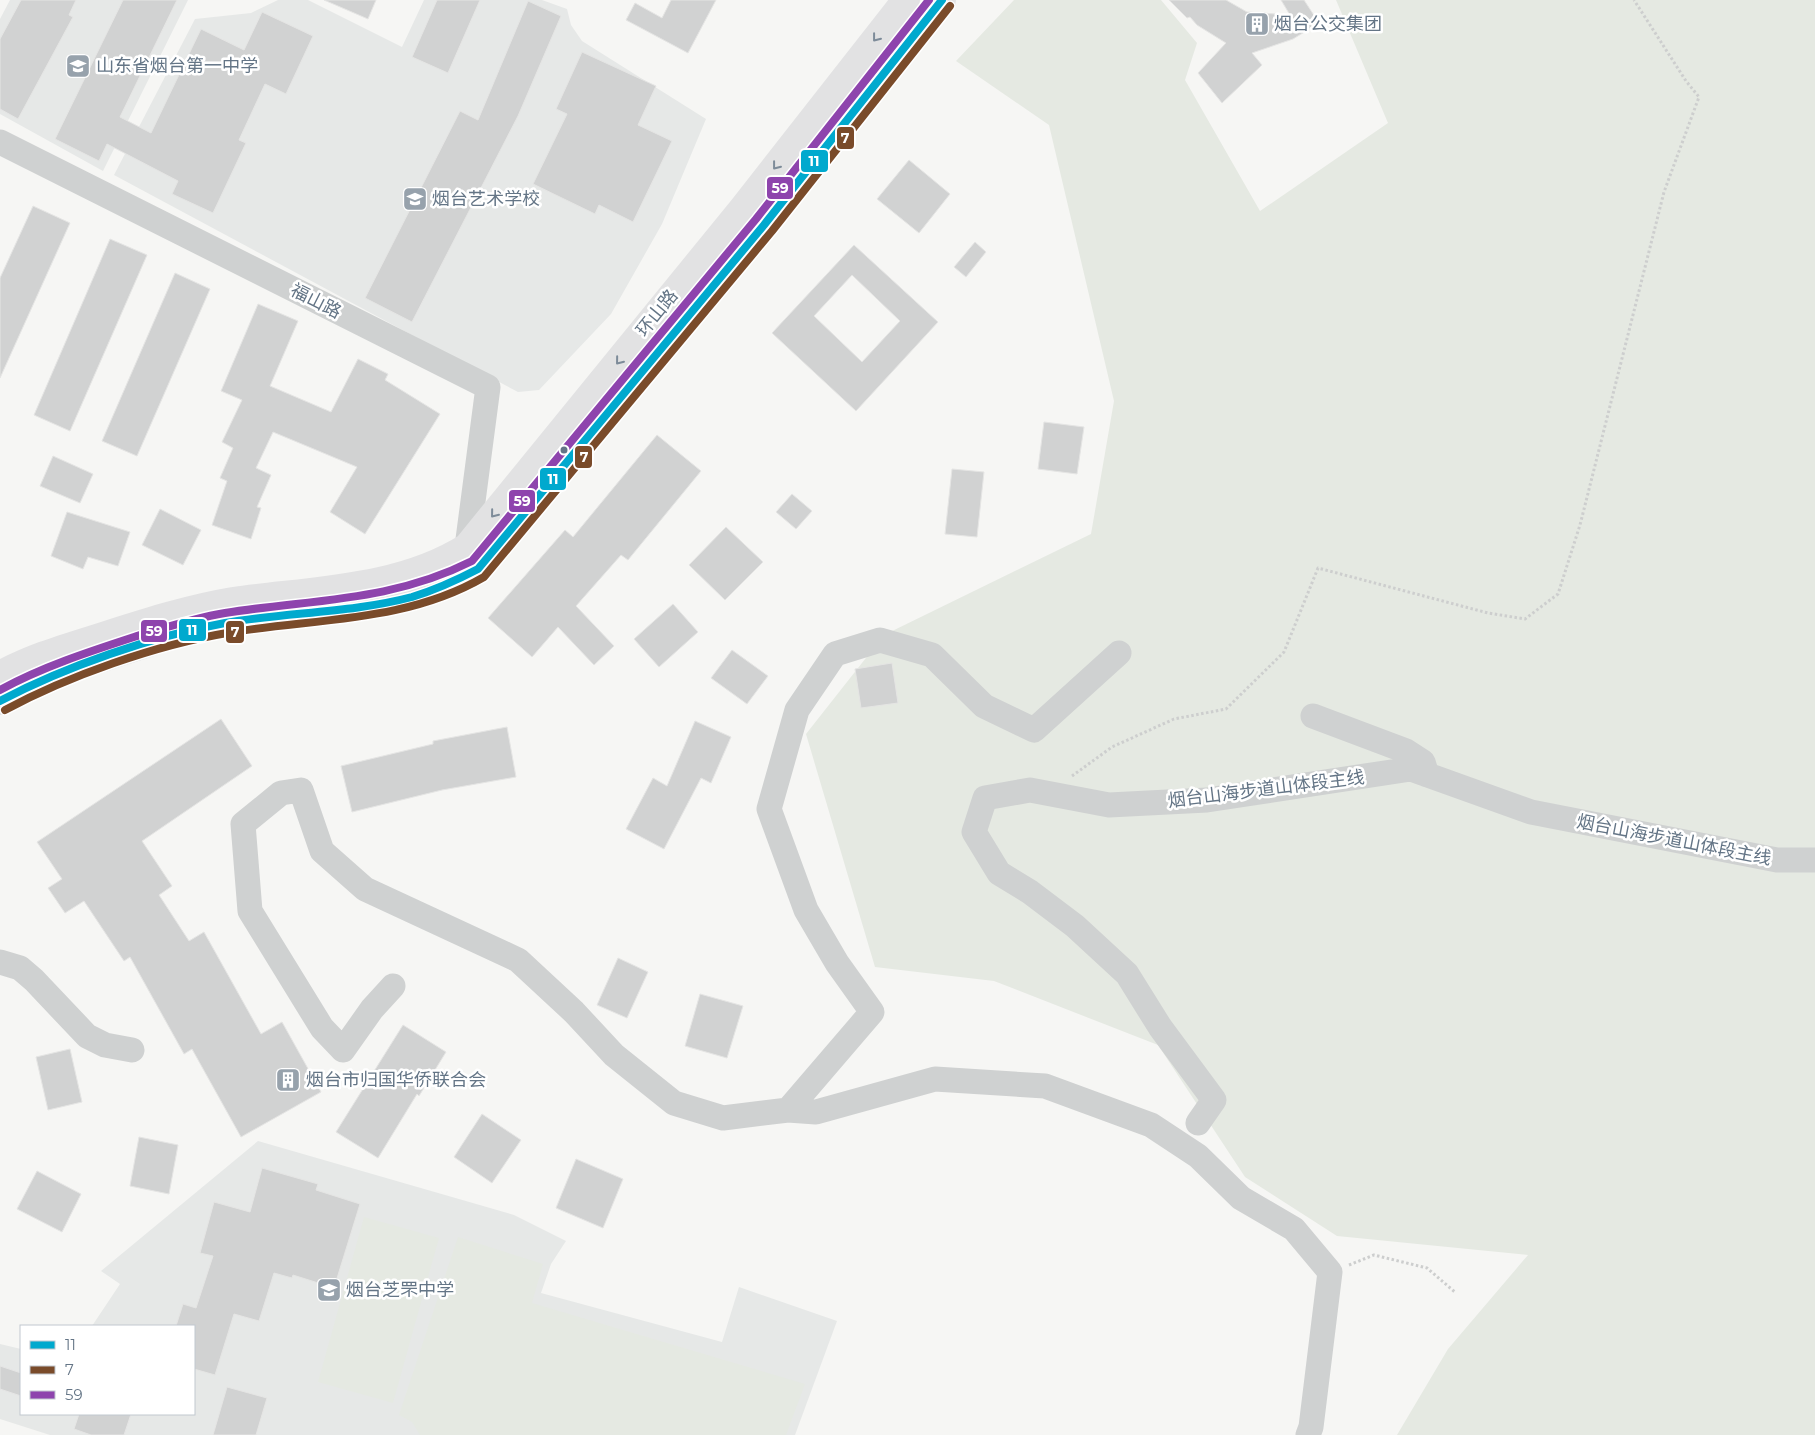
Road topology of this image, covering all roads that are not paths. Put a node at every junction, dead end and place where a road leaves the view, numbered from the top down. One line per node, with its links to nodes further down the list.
1 (906, 0): 4 (main road, 环山路, one-way to 4)
2 (942, 0): 7 (main road, 环山路)
3 (0, 142): 4 (street, 福山路)
4 (467, 547): 6 (main road, 环山路)
5 (1119, 653): 14 (street)
6 (0, 675)
7 (0, 701)
8 (1313, 716): 9 (street)
9 (1427, 775): 10 (street, 烟台山海步道山体段主线); 15 (street, 烟台山海步道山体段主线)
10 (1815, 860)
11 (0, 962): 13 (street)
12 (393, 986): 14 (street)
13 (132, 1050)
14 (788, 1110): 16 (street)
15 (1198, 1123)
16 (1308, 1435)

